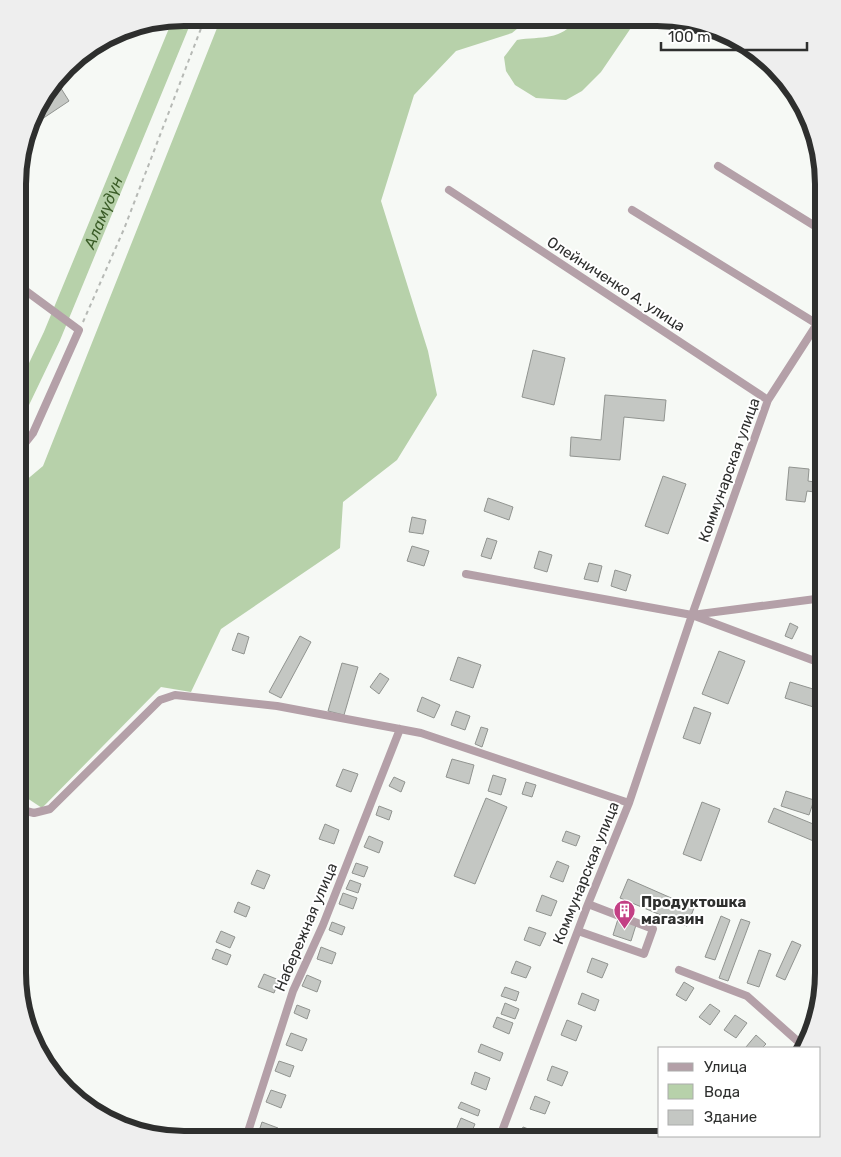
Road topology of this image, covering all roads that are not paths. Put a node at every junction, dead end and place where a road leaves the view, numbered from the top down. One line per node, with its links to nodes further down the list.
1 (718, 166): 4 (street)
2 (448, 190): 8 (street, Олейниченко А. улица)
3 (632, 210): 6 (street)
4 (815, 225)
5 (26, 291): 9 (street)
6 (815, 323)
7 (815, 327): 8 (street, Коммунарская улица)
8 (768, 400): 12 (street, Коммунарская улица)
9 (26, 442)
10 (466, 574): 12 (street)
11 (814, 599): 12 (street)
12 (692, 615): 13 (street); 15 (street, Коммунарская улица)
13 (814, 661)
14 (400, 729): 15 (street); 16 (street); 21 (street, Набережная улица)
15 (629, 803): 17 (street, Коммунарская улица)
16 (26, 811)
17 (588, 904): 18 (street, Коммунарская улица); 18 (street)
18 (578, 931): 22 (street, Коммунарская улица)
19 (679, 970): 20 (street)
20 (798, 1042)
21 (248, 1131)
22 (502, 1131)

